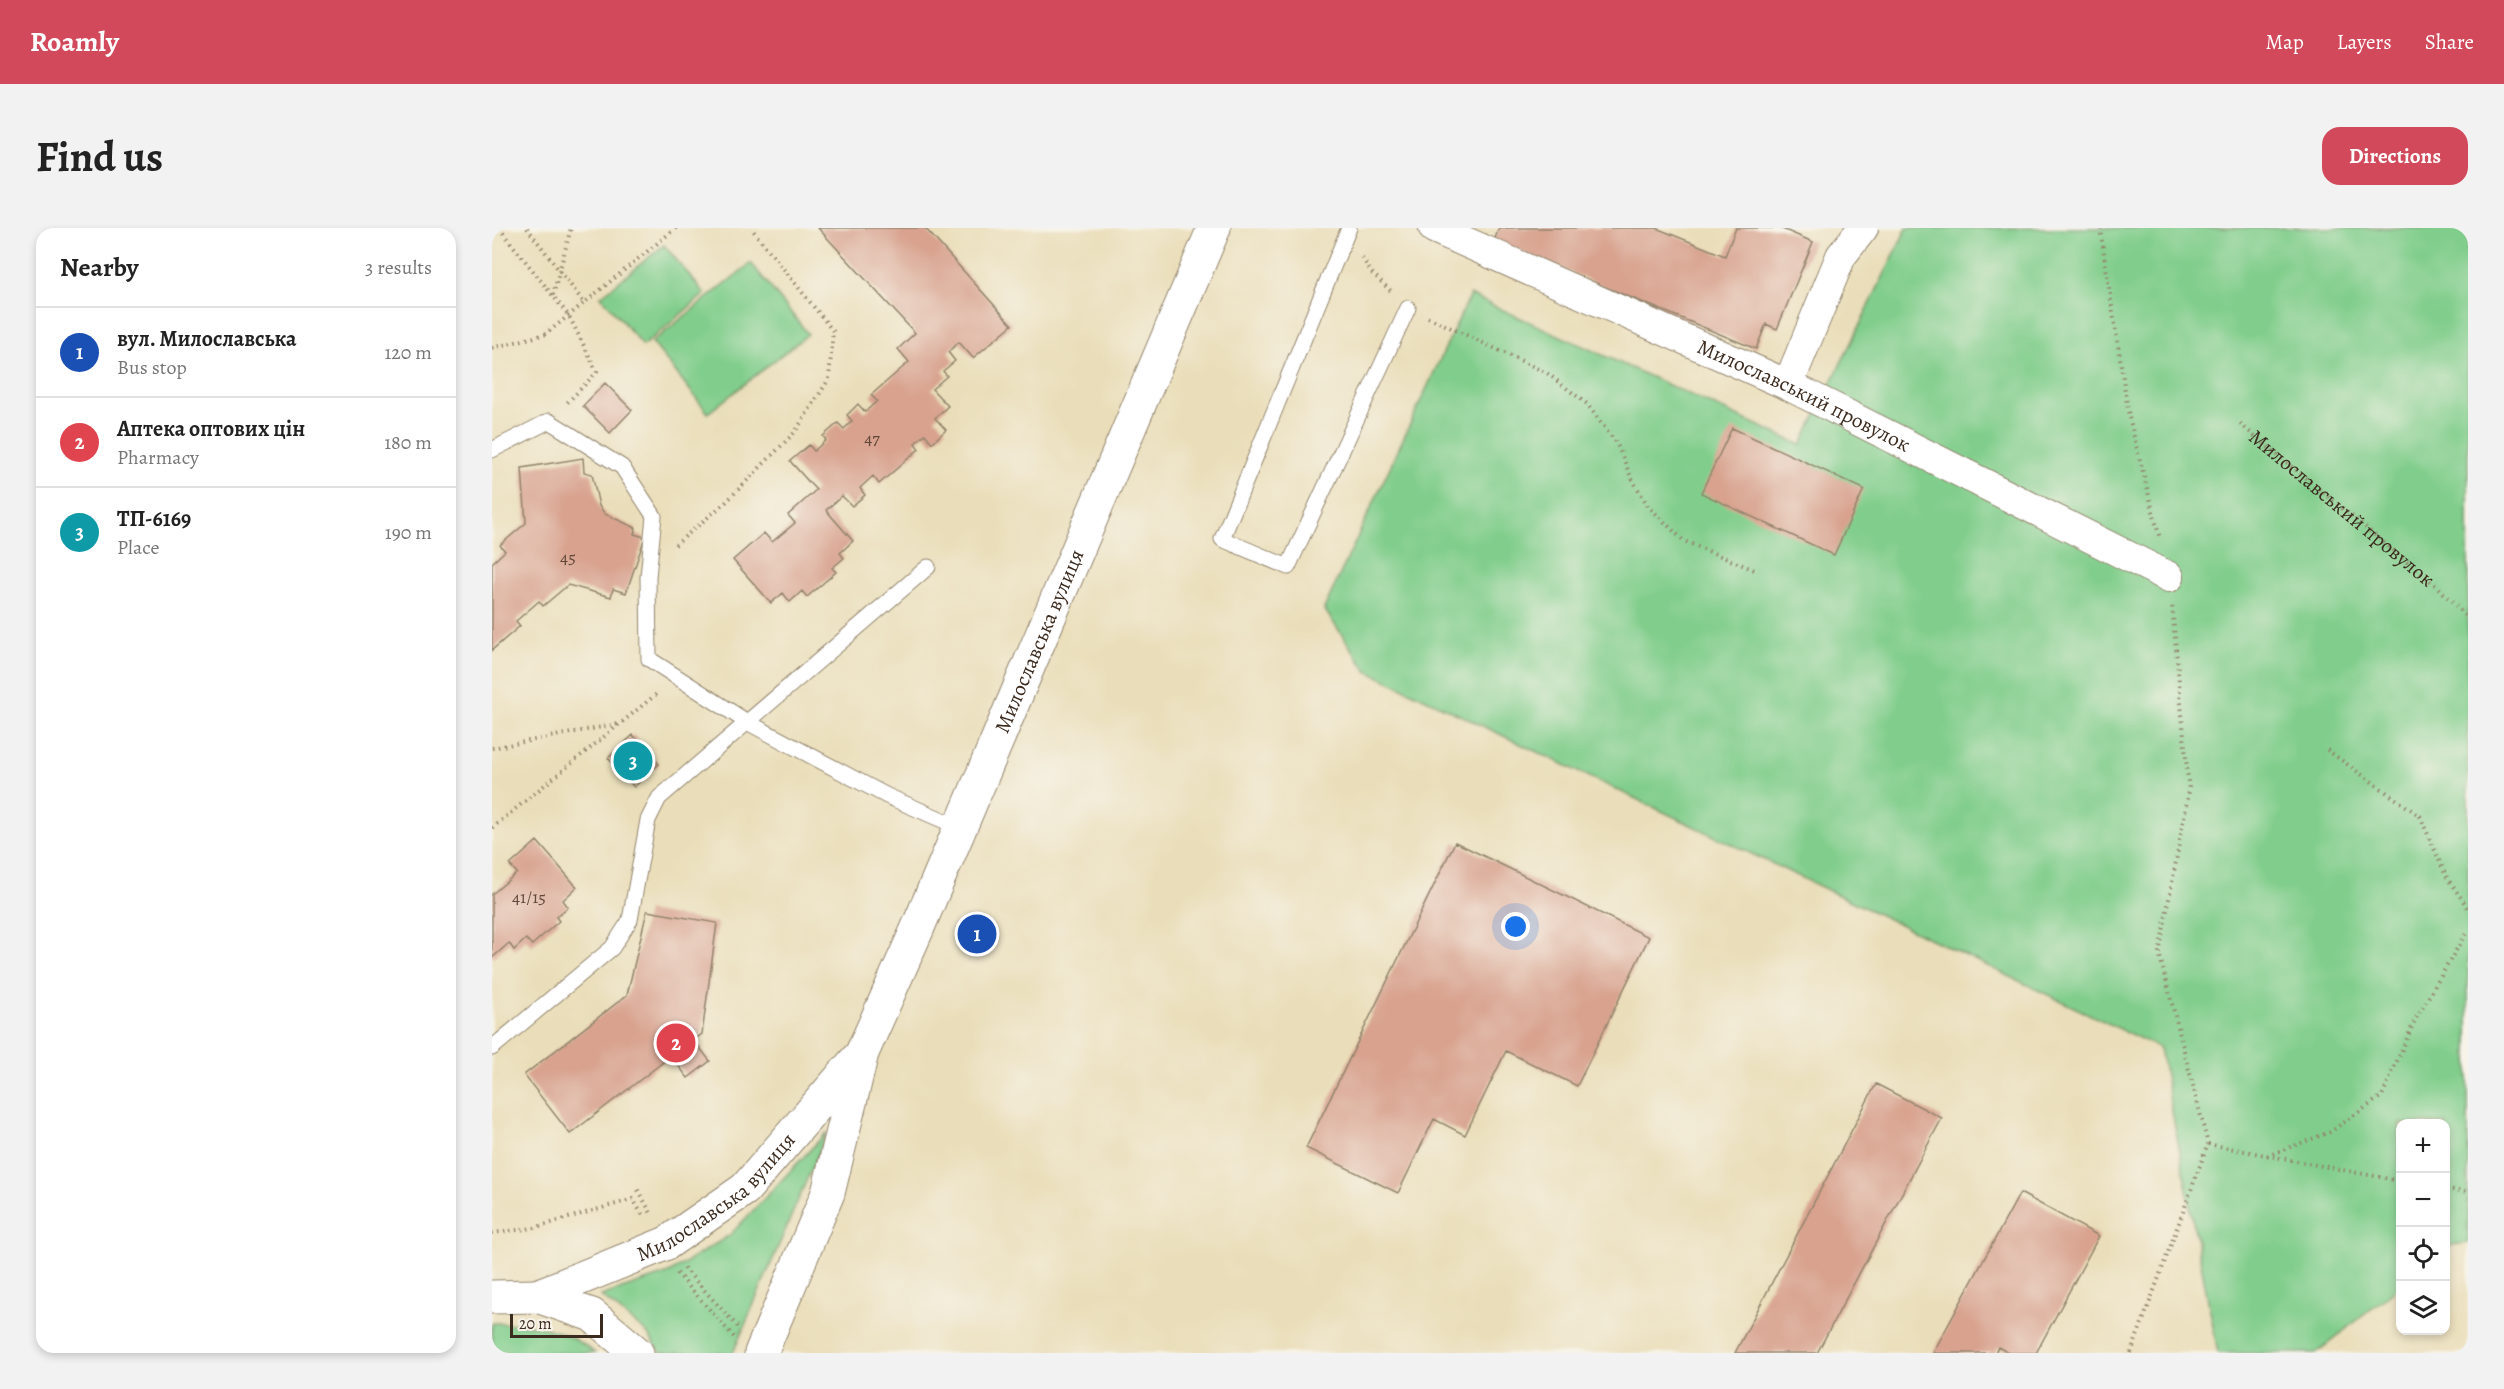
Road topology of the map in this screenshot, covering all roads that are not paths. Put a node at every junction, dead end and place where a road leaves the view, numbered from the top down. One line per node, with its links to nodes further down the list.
1 (1214, 228): 11 (main road, Милославська вулиця)
2 (1434, 228): 6 (street, Милославський провулок)
3 (1863, 228): 6 (street)
4 (1348, 232): 5 (lane)
5 (1408, 308)
6 (1788, 385): 9 (street, Милославський провулок)
7 (492, 450): 10 (lane)
8 (928, 567): 10 (lane)
9 (2169, 577)
10 (747, 722): 11 (lane); 12 (lane)
11 (961, 828): 13 (main road, Милославська вулиця)
12 (492, 1048)
13 (862, 1053): 14 (main road, Милославська вулиця); 16 (main road, Милославська вулиця)
14 (537, 1296): 15 (main road); 17 (main road)
15 (492, 1297)
16 (751, 1342)
17 (637, 1353)

